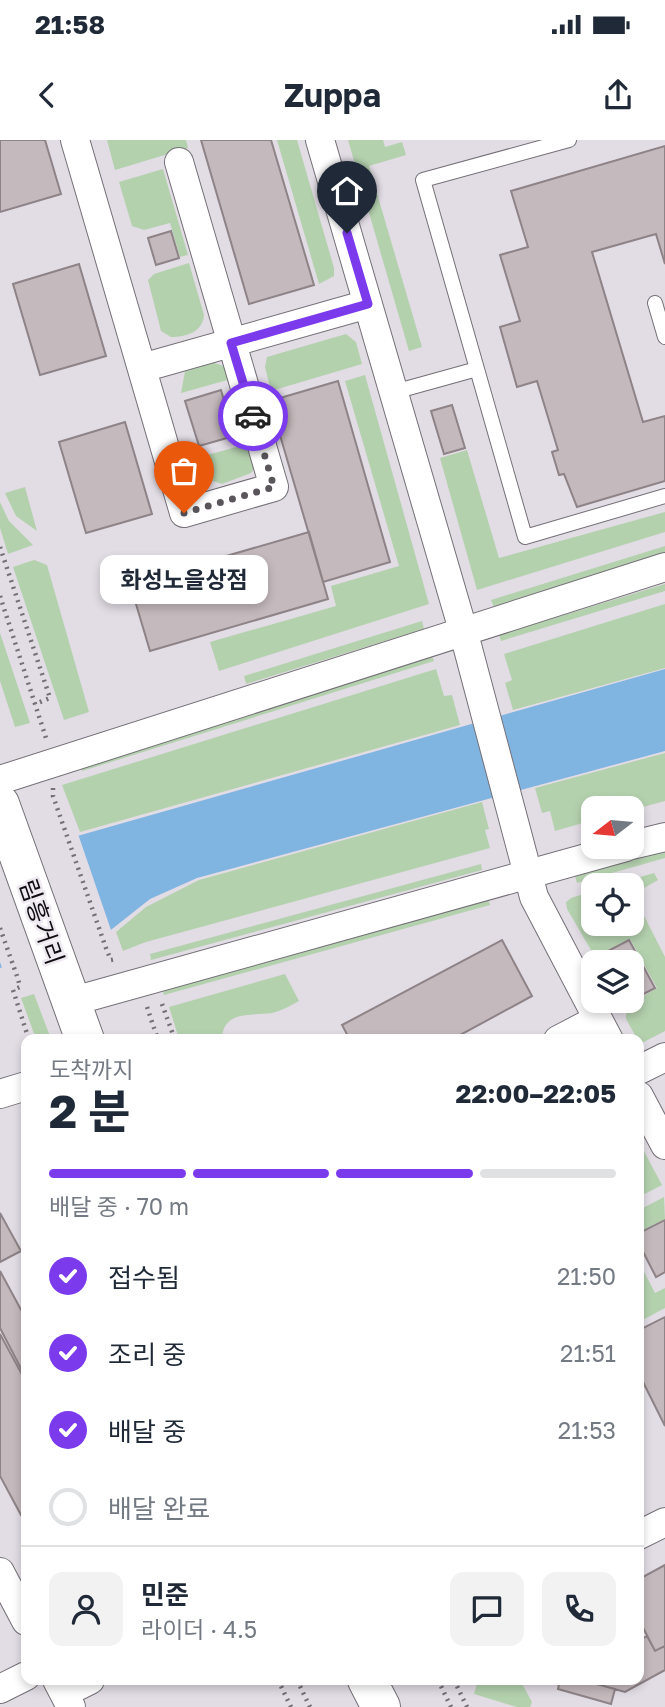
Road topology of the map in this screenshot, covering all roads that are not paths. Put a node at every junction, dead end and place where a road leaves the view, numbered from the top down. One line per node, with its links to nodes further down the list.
1 (75, 140): 9 (street)
2 (320, 140): 6 (street)
3 (569, 140): 10 (lane)
4 (179, 162): 8 (street)
5 (655, 303): 7 (lane)
6 (368, 304): 8 (street); 11 (street)
7 (665, 337)
8 (231, 343): 9 (street); 9 (street)
9 (142, 368)
10 (477, 369): 11 (lane); 12 (lane)
11 (394, 393): 14 (street)
12 (665, 496)
13 (665, 567): 14 (street)
14 (463, 630): 15 (street); 19 (street)
15 (1, 798): 20 (main road, 림흥거리)
16 (665, 836): 17 (street)
17 (644, 842)
18 (581, 859): 19 (street)
19 (528, 873): 20 (street); 21 (street)
20 (70, 1002): 22 (main road, 림흥거리)
21 (603, 1029): 23 (street)
22 (83, 1034)
23 (583, 1034)
24 (665, 1056): 25 (street)
25 (644, 1067)
26 (21, 1088): 27 (street)
27 (0, 1094)
28 (644, 1105): 29 (street)
29 (665, 1145)
30 (665, 1522): 31 (street)
31 (644, 1532)
32 (0, 1572): 33 (street)
33 (21, 1612)
34 (21, 1678): 37 (street)
35 (80, 1685): 38 (street)
36 (370, 1685): 39 (main road)
37 (0, 1689)
38 (64, 1693)
39 (381, 1707)

